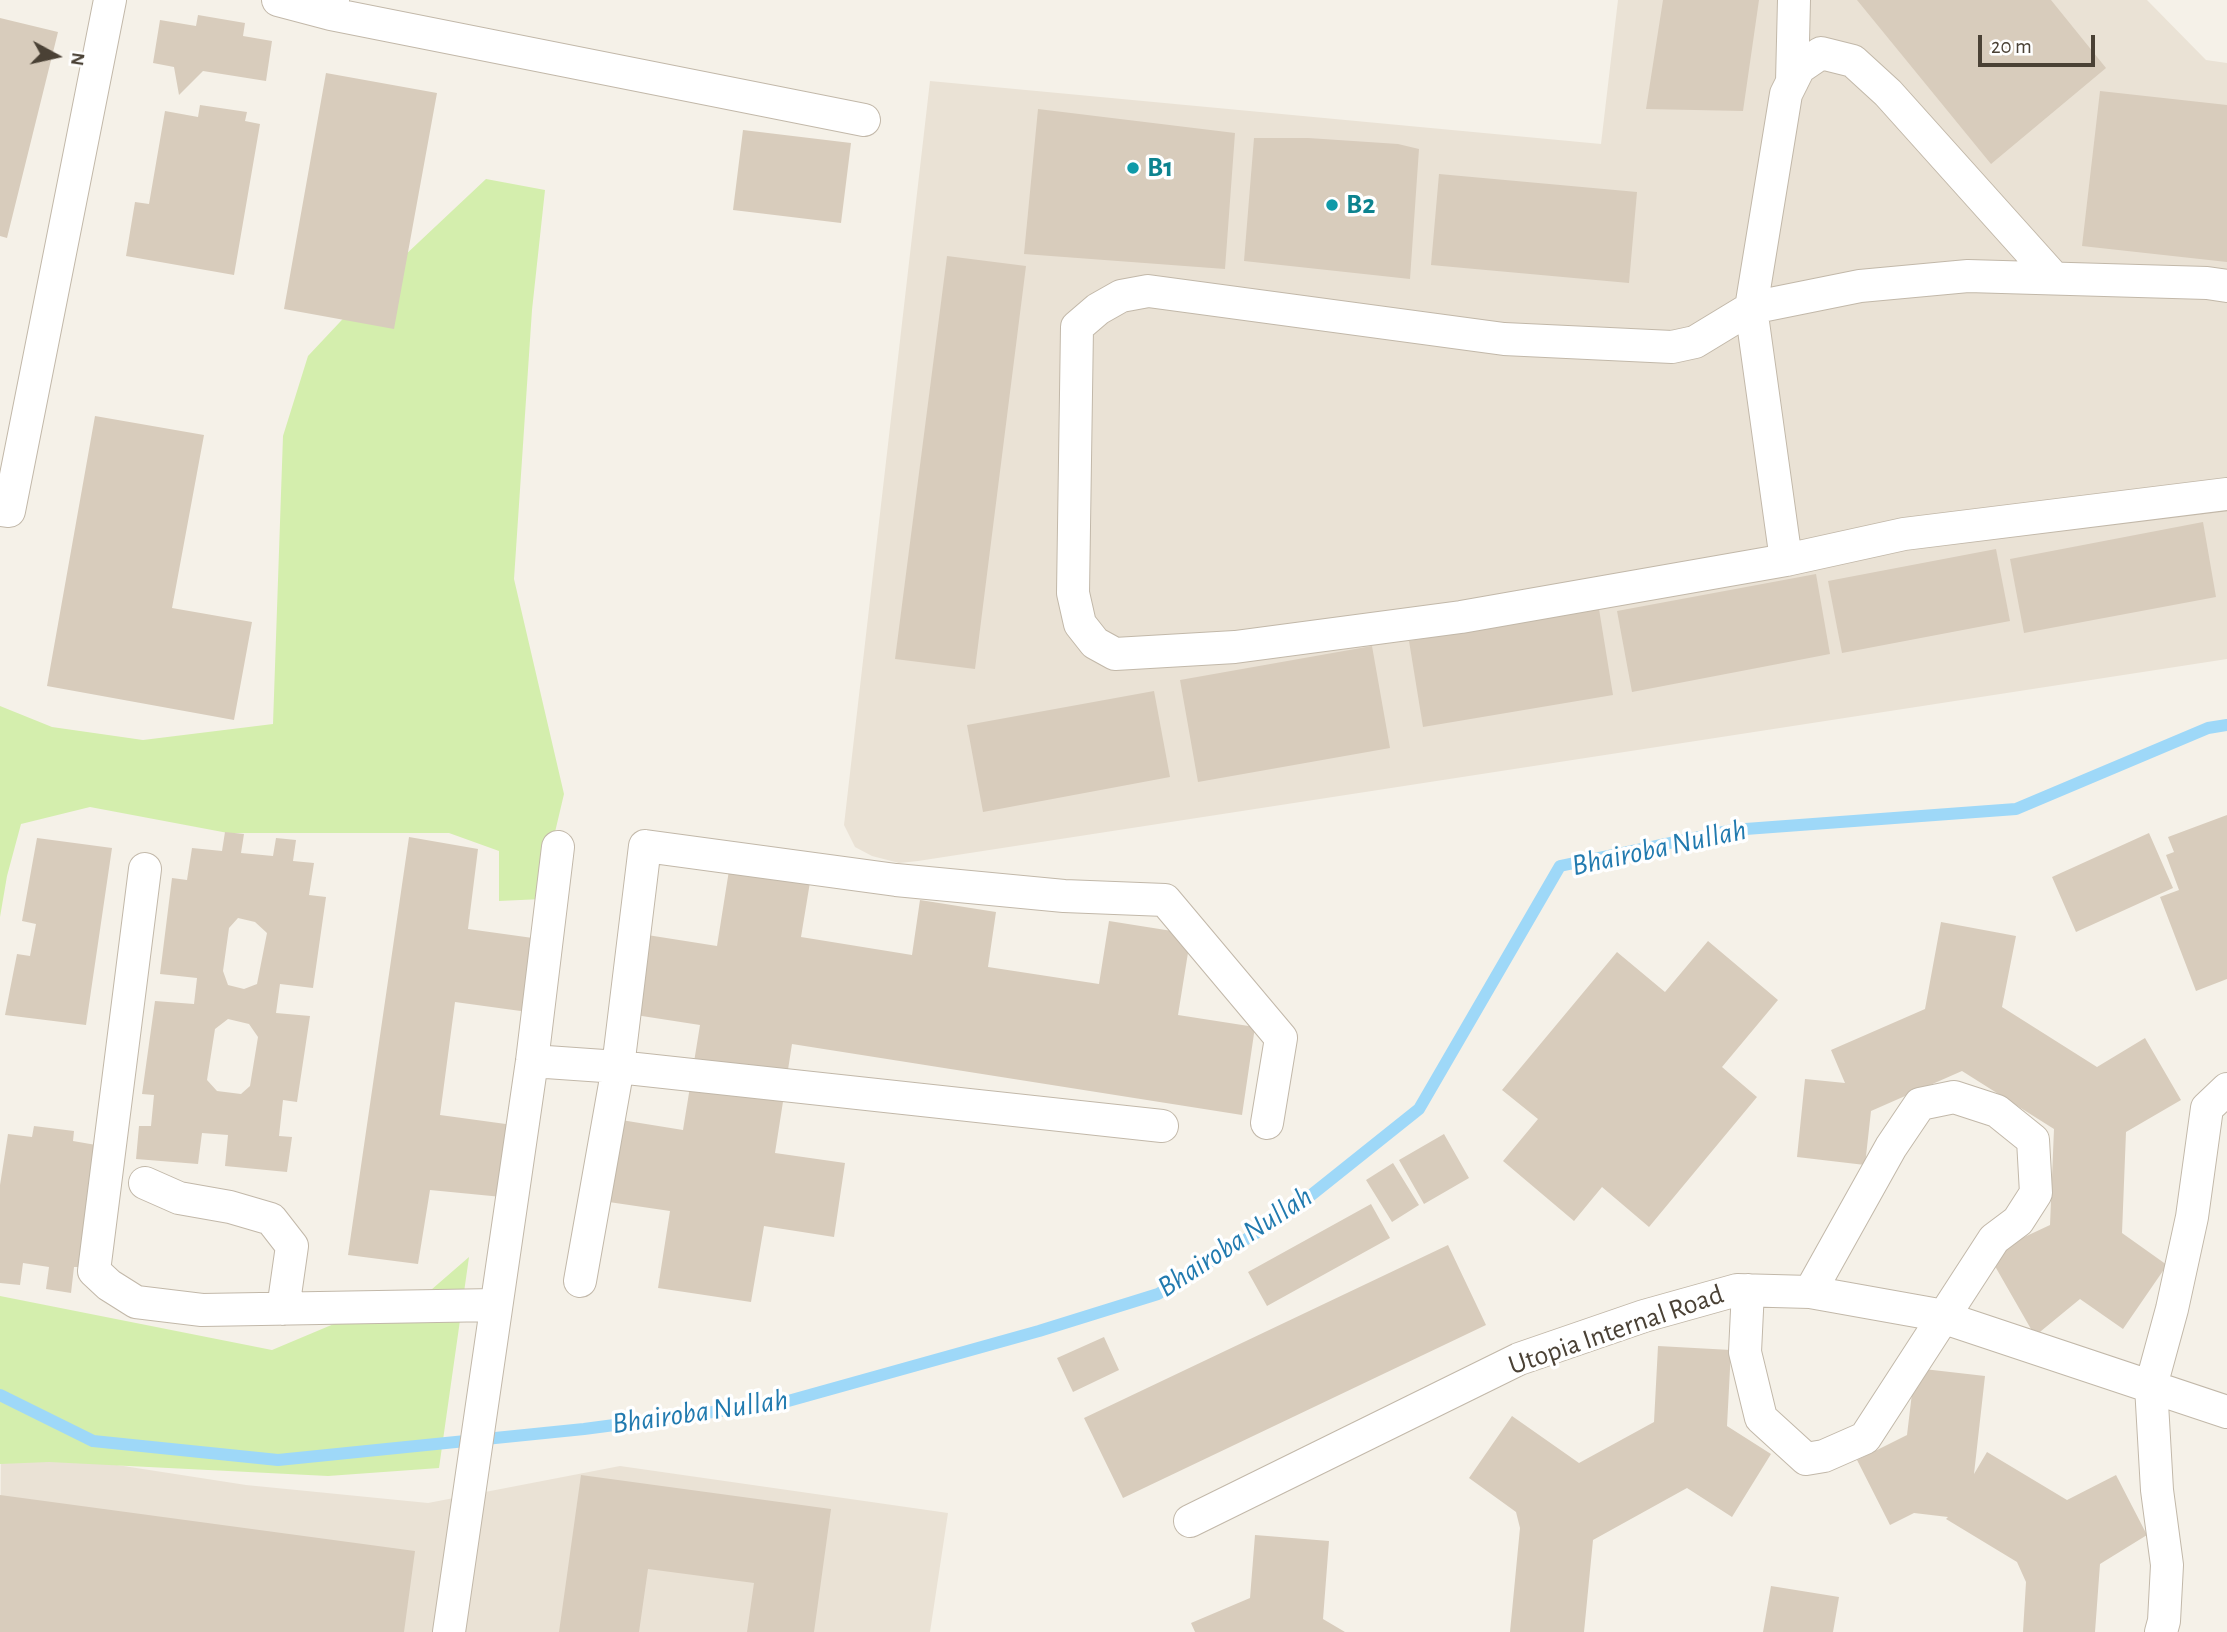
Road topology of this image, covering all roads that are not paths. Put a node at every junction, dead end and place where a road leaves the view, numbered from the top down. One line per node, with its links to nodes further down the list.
1 (110, 0): 11 (street)
2 (278, 0): 4 (street)
3 (1794, 0): 5 (street)
4 (332, 7): 6 (street)
5 (1792, 82): 7 (street); 9 (street)
6 (864, 120)
7 (2054, 278): 8 (street); 9 (street)
8 (2227, 286)
9 (1751, 307): 12 (street); 12 (street)
10 (2227, 494): 12 (street)
11 (0, 510)
12 (1786, 560)
13 (558, 846): 15 (street)
14 (145, 869): 25 (street)
15 (532, 1060): 16 (street); 24 (street)
16 (618, 1067): 18 (street); 19 (street); 21 (street)
17 (2227, 1089): 27 (street)
18 (1267, 1123)
19 (1162, 1126)
20 (145, 1182): 25 (street)
21 (580, 1281)
22 (1748, 1290): 23 (street, Utopia Internal Road); 26 (street); 29 (street, Utopia Internal Road)
23 (1810, 1292): 26 (street, Utopia Internal Road); 26 (street)
24 (496, 1305): 25 (street); 30 (street)
25 (283, 1309)
26 (1944, 1317): 27 (street, Utopia Internal Road)
27 (2151, 1386): 28 (street, Utopia Internal Road); 31 (street)
28 (2227, 1412)
29 (1190, 1521)
30 (449, 1632)
31 (2161, 1632)

